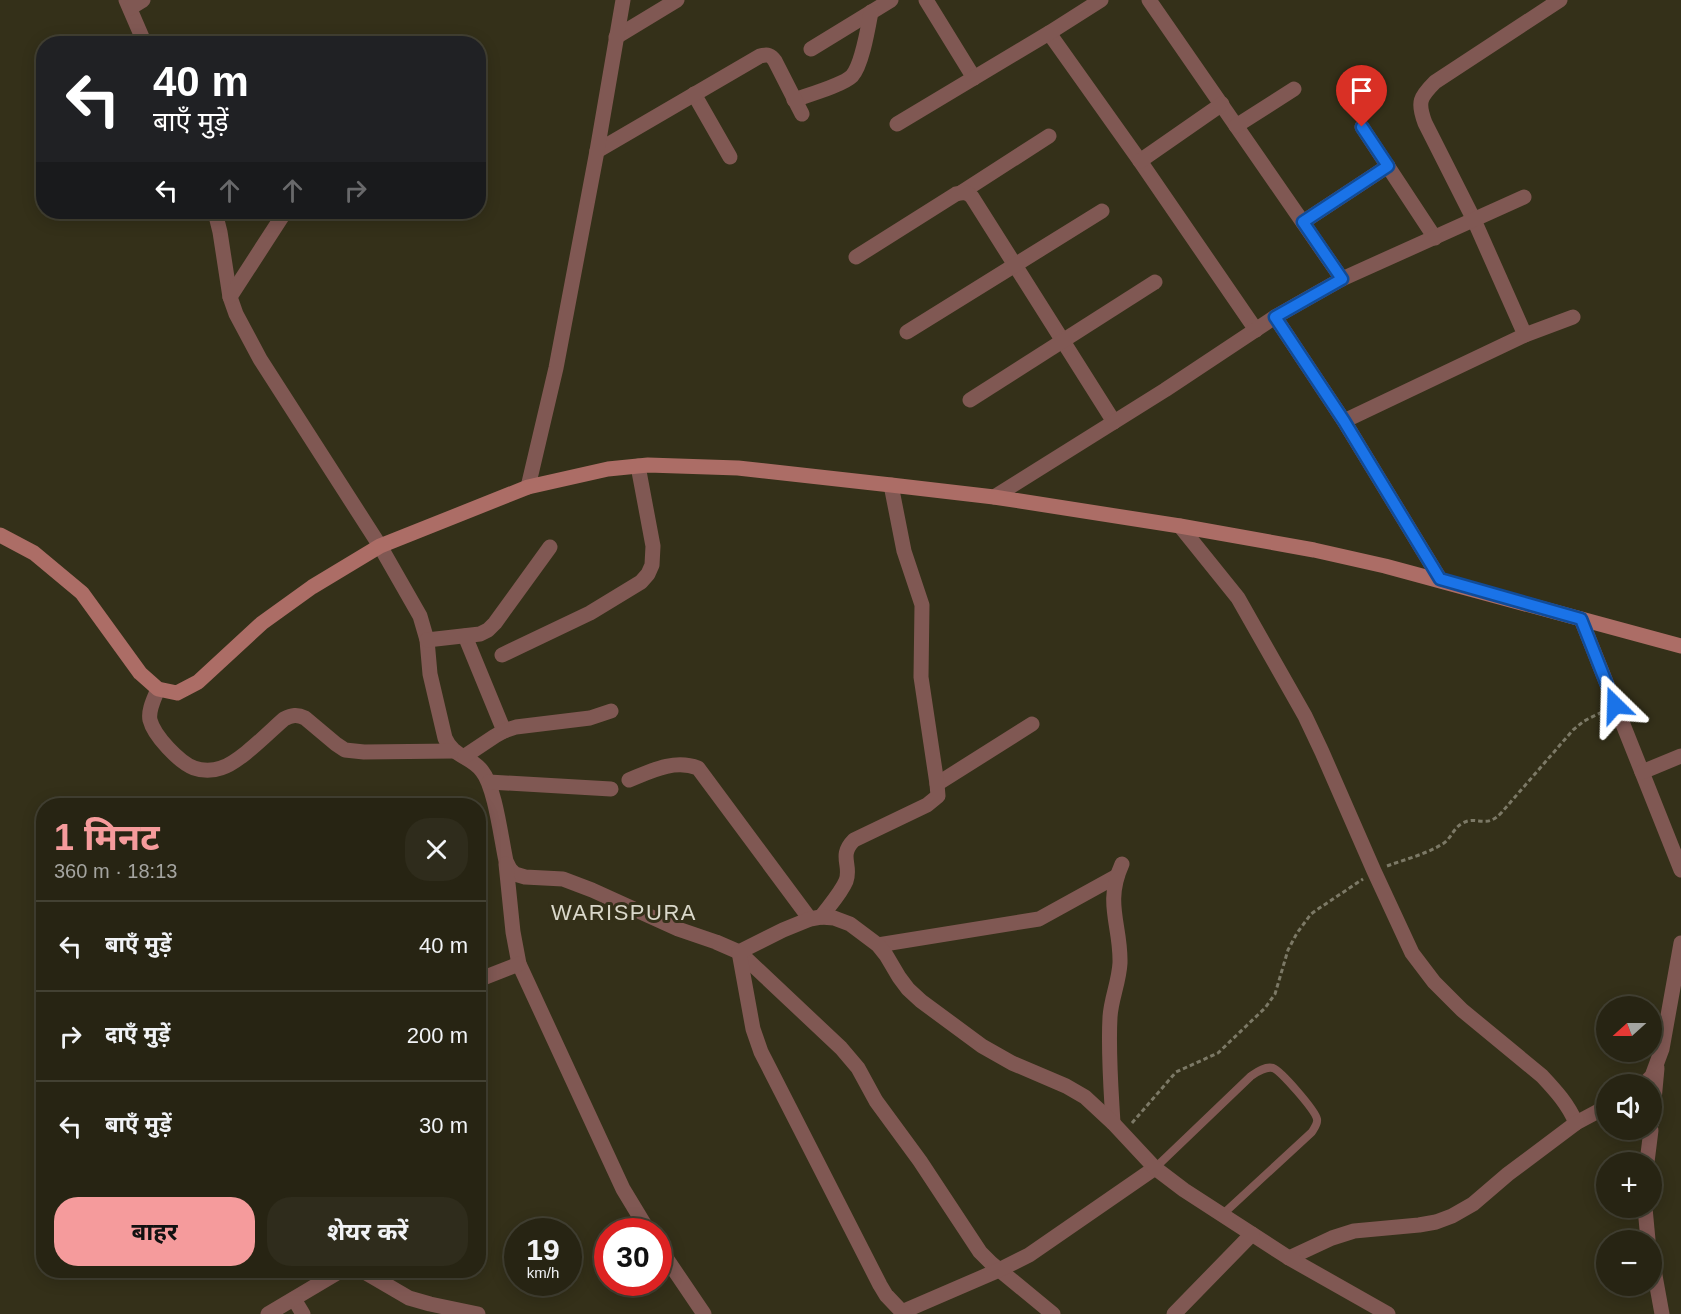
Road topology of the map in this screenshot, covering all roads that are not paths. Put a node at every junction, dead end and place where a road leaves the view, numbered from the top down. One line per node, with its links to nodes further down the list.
1 (143, 0): 9 (street)
2 (623, 0): 13 (street)
3 (677, 0): 13 (street)
4 (891, 0): 10 (street)
5 (926, 0): 15 (street)
6 (1101, 0): 11 (street)
7 (1149, 0): 19 (street)
8 (1560, 0): 34 (street)
9 (128, 4): 12 (street)
10 (871, 12): 14 (street); 18 (street)
11 (1049, 33): 15 (street); 27 (street)
12 (142, 36)
13 (616, 37): 25 (street)
14 (811, 49)
15 (974, 78): 21 (street)
16 (1294, 89): 22 (street)
17 (694, 94): 18 (street); 25 (street); 26 (street)
18 (794, 100): 20 (street)
19 (1222, 104): 22 (street); 27 (street)
20 (802, 114)
21 (897, 124)
22 (1236, 126): 35 (street)
23 (1362, 127): 28 (street)
24 (1049, 136): 29 (street)
25 (597, 152): 53 (street)
26 (730, 157)
27 (1140, 161): 44 (street)
28 (1388, 166): 35 (street); 36 (street)
29 (962, 192): 37 (street); 38 (street)
30 (1524, 197): 34 (street)
31 (1102, 212): 38 (street)
32 (217, 219): 41 (street)
33 (280, 219): 41 (street)
34 (1474, 220): 36 (street); 46 (street)
35 (1303, 222): 39 (street)
36 (1435, 238): 39 (street)
37 (856, 257)
38 (1016, 265): 45 (street); 47 (street)
39 (1342, 279): 42 (street)
40 (1155, 282): 47 (street)
41 (230, 297): 57 (street)
42 (1275, 317): 44 (street); 49 (street)
43 (1573, 317): 46 (street)
44 (1256, 330): 50 (street)
45 (907, 332)
46 (1525, 335): 49 (street)
47 (1063, 340): 48 (street); 50 (street)
48 (970, 400)
49 (1344, 421): 59 (street)
50 (1114, 422): 54 (street)
51 (638, 466): 52 (street); 53 (street); 64 (street)
52 (891, 485): 54 (street); 74 (street)
53 (528, 487): 57 (street)
54 (994, 497): 55 (street)
55 (1180, 526): 59 (street); 89 (street)
56 (0, 535): 65 (street)
57 (380, 546): 62 (street); 65 (street)
58 (550, 547): 61 (street)
59 (1440, 579): 60 (street)
60 (1581, 619): 63 (street); 71 (street)
61 (465, 636): 62 (street); 68 (street)
62 (427, 640): 69 (street)
63 (1681, 646)
64 (502, 655)
65 (158, 689): 69 (street)
66 (611, 711): 68 (street)
67 (1032, 724): 74 (street)
68 (504, 731): 69 (street)
69 (459, 754): 73 (street)
70 (1681, 756): 71 (street)
71 (1642, 772): 76 (street)
72 (628, 780): 79 (street)
73 (489, 782): 75 (street); 77 (street)
74 (937, 784): 79 (street)
75 (610, 789)
76 (1677, 846): 78 (street)
77 (506, 861): 82 (street); 83 (street)
78 (1681, 870)
79 (816, 918): 81 (street); 82 (street)
80 (1681, 944): 85 (street)
81 (878, 945): 90 (street); 90 (street)
82 (739, 952): 97 (street); 104 (street)
83 (519, 964): 84 (street); 93 (street)
84 (486, 977)
85 (1657, 1064): 86 (street); 87 (street)
86 (1653, 1074)
87 (1656, 1074)
88 (1596, 1112): 89 (street)
89 (1576, 1123): 95 (street)
90 (1118, 1128): 91 (street)
91 (1155, 1168): 92 (street); 92 (lane); 97 (street)
92 (1222, 1215): 94 (street)
93 (641, 1218)
94 (1252, 1234): 95 (street); 110 (street)
95 (1289, 1258): 111 (street)
96 (672, 1267): 108 (street)
97 (999, 1269): 104 (street); 109 (street)
98 (310, 1278): 101 (street)
99 (328, 1278): 101 (street)
100 (375, 1278): 107 (street)
101 (307, 1290): 103 (street)
102 (1659, 1296): 112 (street)
103 (294, 1299): 105 (street); 106 (street)
104 (903, 1313)
105 (268, 1314)
106 (303, 1314)
107 (478, 1314)
108 (704, 1314)
109 (1053, 1314)
110 (1174, 1314)
111 (1388, 1314)
112 (1662, 1314)

